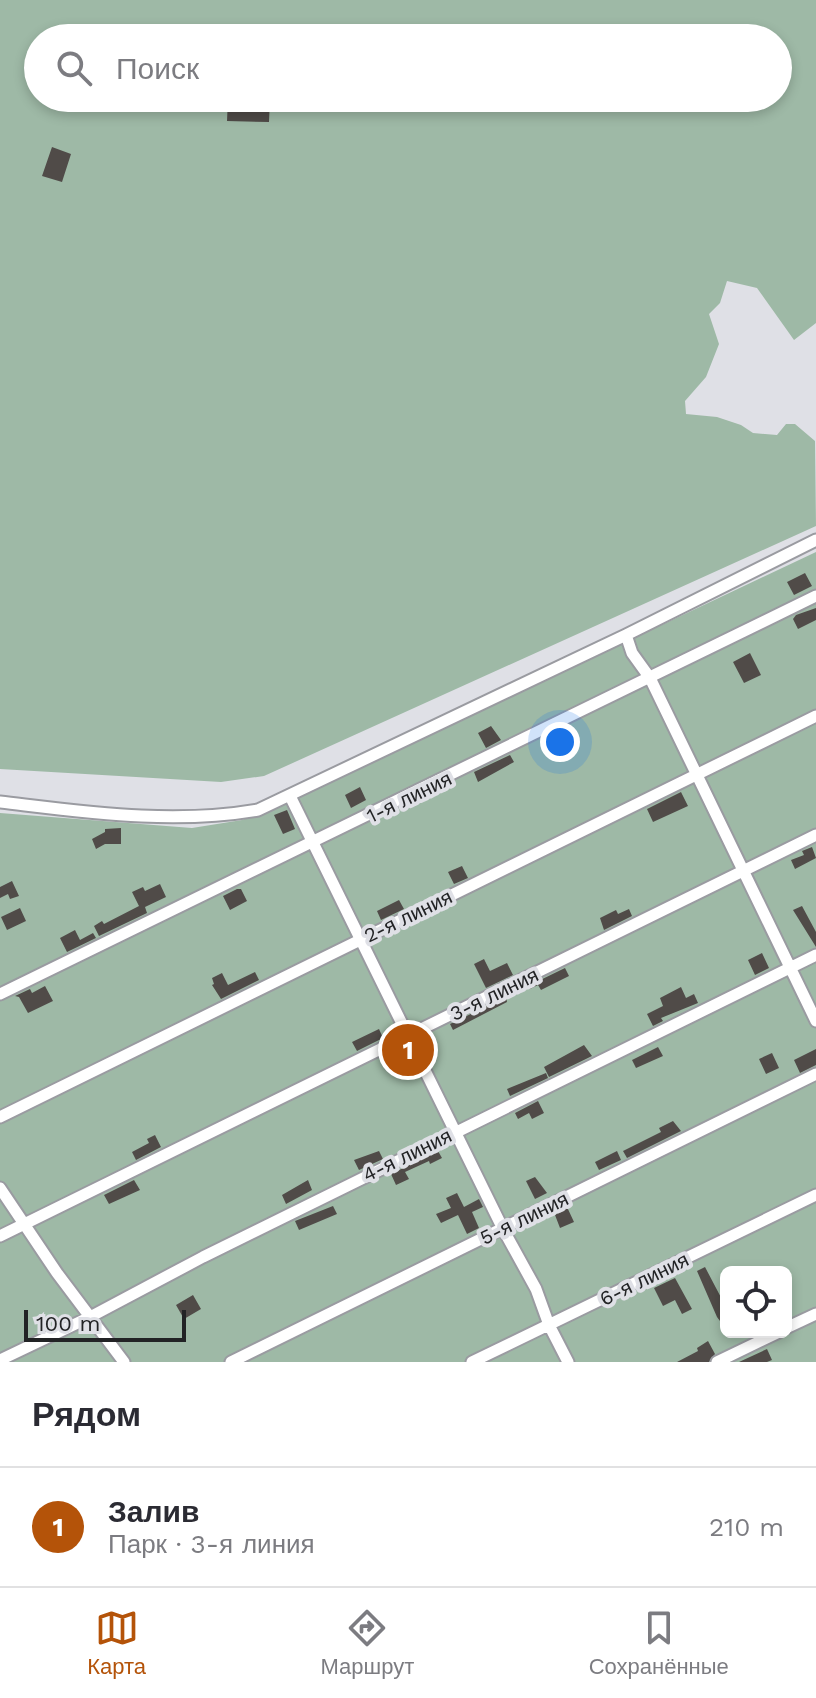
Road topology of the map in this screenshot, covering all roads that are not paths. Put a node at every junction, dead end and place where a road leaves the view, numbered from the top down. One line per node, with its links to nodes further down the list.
1 (816, 540): 3 (street)
2 (816, 596): 4 (street, 1-я линия)
3 (626, 635): 4 (street); 7 (street)
4 (650, 678): 6 (street); 10 (street, 1-я линия)
5 (816, 716): 6 (street, 2-я линия)
6 (697, 774): 11 (street); 12 (street, 2-я линия)
7 (290, 796): 8 (street); 10 (street)
8 (0, 802)
9 (816, 835): 11 (street, 3-я линия)
10 (313, 844): 12 (street); 15 (street, 1-я линия)
11 (744, 870): 14 (street); 17 (street, 3-я линия)
12 (361, 939): 17 (street); 19 (street, 2-я линия)
13 (816, 955): 14 (street, 4-я линия)
14 (790, 968): 16 (street); 20 (street, 4-я линия)
15 (0, 994)
16 (816, 1021)
17 (408, 1036): 20 (street); 23 (street, 3-я линия)
18 (816, 1074): 24 (street, 5-я линия)
19 (0, 1117)
20 (455, 1132): 24 (street); 27 (street, 4-я линия)
21 (0, 1188): 23 (street)
22 (816, 1195): 28 (street, 6-я линия)
23 (25, 1224): 25 (street, 3-я линия); 27 (street)
24 (503, 1229): 28 (street); 33 (street, 5-я линия)
25 (0, 1236)
26 (816, 1314): 29 (street)
27 (90, 1317): 31 (street, 4-я линия); 32 (street)
28 (549, 1325): 34 (street, 6-я линия); 35 (street)
29 (792, 1325)
30 (767, 1338): 36 (street)
31 (0, 1360)
32 (124, 1362)
33 (231, 1362)
34 (472, 1362)
35 (568, 1362)
36 (717, 1362)

